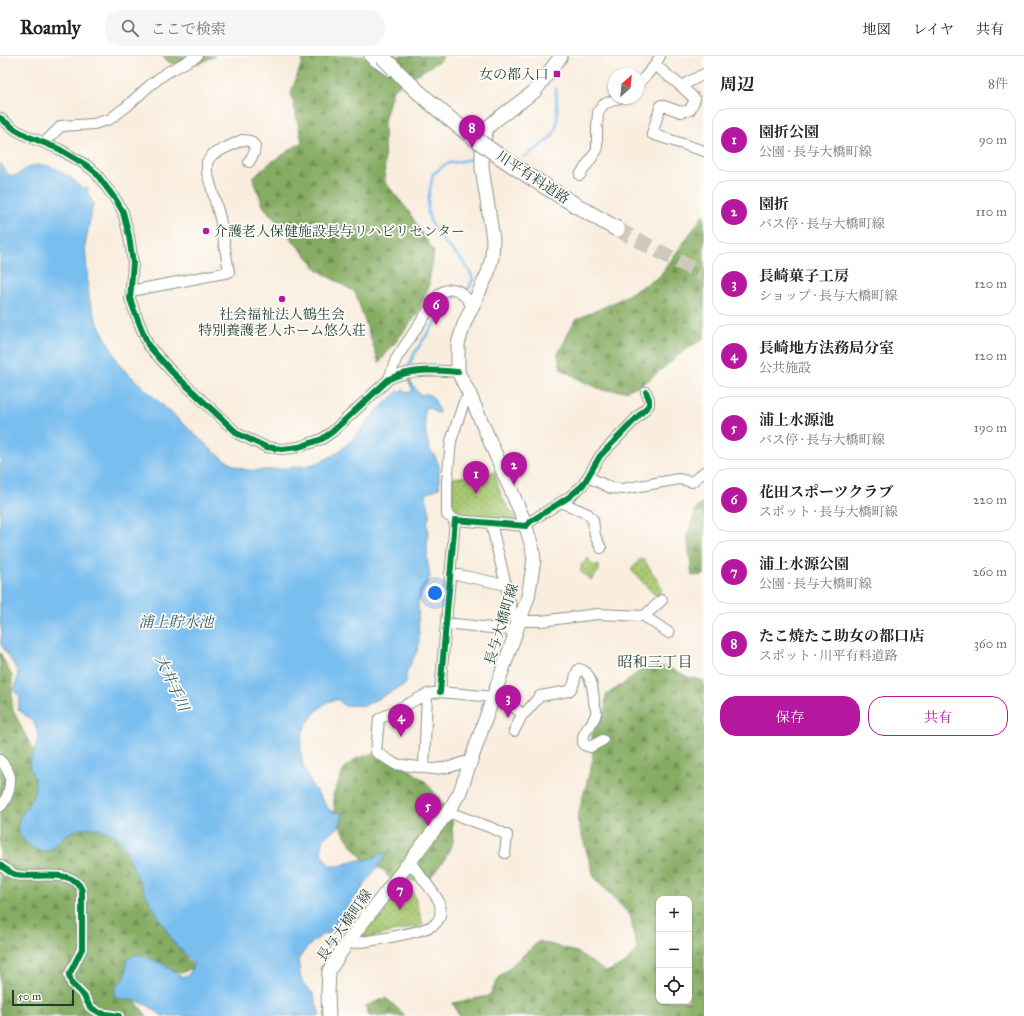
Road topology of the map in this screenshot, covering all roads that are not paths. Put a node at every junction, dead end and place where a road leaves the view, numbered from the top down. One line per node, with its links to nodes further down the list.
1 (197, 56): 14 (street)
2 (372, 56): 9 (highway)
3 (382, 56): 9 (highway, 川平有料道路, bridge)
4 (389, 56): 9 (highway, 川平有料道路)
5 (393, 56): 9 (highway)
6 (561, 56): 20 (main road, 長与大橋町線)
7 (658, 60): 10 (street); 11 (street)
8 (704, 74): 11 (street)
9 (405, 77): 18 (highway, 川平有料道路)
10 (644, 78)
11 (681, 86): 15 (street)
12 (608, 102): 17 (street)
13 (0, 118): 14 (street)
14 (44, 143): 19 (street)
15 (704, 151)
16 (249, 162): 19 (street)
17 (580, 175)
18 (619, 226)
19 (131, 291): 22 (street)
20 (466, 298): 21 (main road, 長与大橋町線); 22 (street)
21 (458, 372): 22 (street); 24 (main road, 長与大橋町線)
22 (390, 379)
23 (646, 392): 26 (street)
24 (470, 395): 28 (street); 30 (main road, 長与大橋町線)
25 (704, 472): 26 (street)
26 (588, 477): 27 (street)
27 (561, 502): 30 (street); 31 (street)
28 (455, 520): 29 (street); 32 (street)
29 (492, 523): 30 (street); 33 (street)
30 (526, 526): 37 (main road, 長与大橋町線)
31 (601, 548)
32 (450, 573): 33 (street); 36 (street)
33 (506, 584): 37 (street)
34 (662, 600): 35 (street)
35 (644, 616): 37 (street); 38 (street)
36 (446, 623): 37 (street); 39 (street)
37 (519, 626): 41 (main road, 長与大橋町線)
38 (669, 633)
39 (440, 692): 40 (street); 41 (street)
40 (427, 694): 47 (street); 47 (street)
41 (495, 694): 42 (street); 46 (main road, 長与大橋町線)
42 (523, 713): 43 (street); 44 (street)
43 (514, 731)
44 (603, 740)
45 (0, 760): 48 (street)
46 (471, 762): 47 (street); 49 (main road, 長与大橋町線)
47 (424, 768)
48 (0, 807)
49 (448, 812): 50 (street); 51 (main road, 長与大橋町線)
50 (505, 853)
51 (410, 862): 53 (main road, 長与大橋町線); 53 (street)
52 (0, 865): 54 (street)
53 (346, 944): 55 (main road, 長与大橋町線)
54 (120, 1016)
55 (329, 1016)

